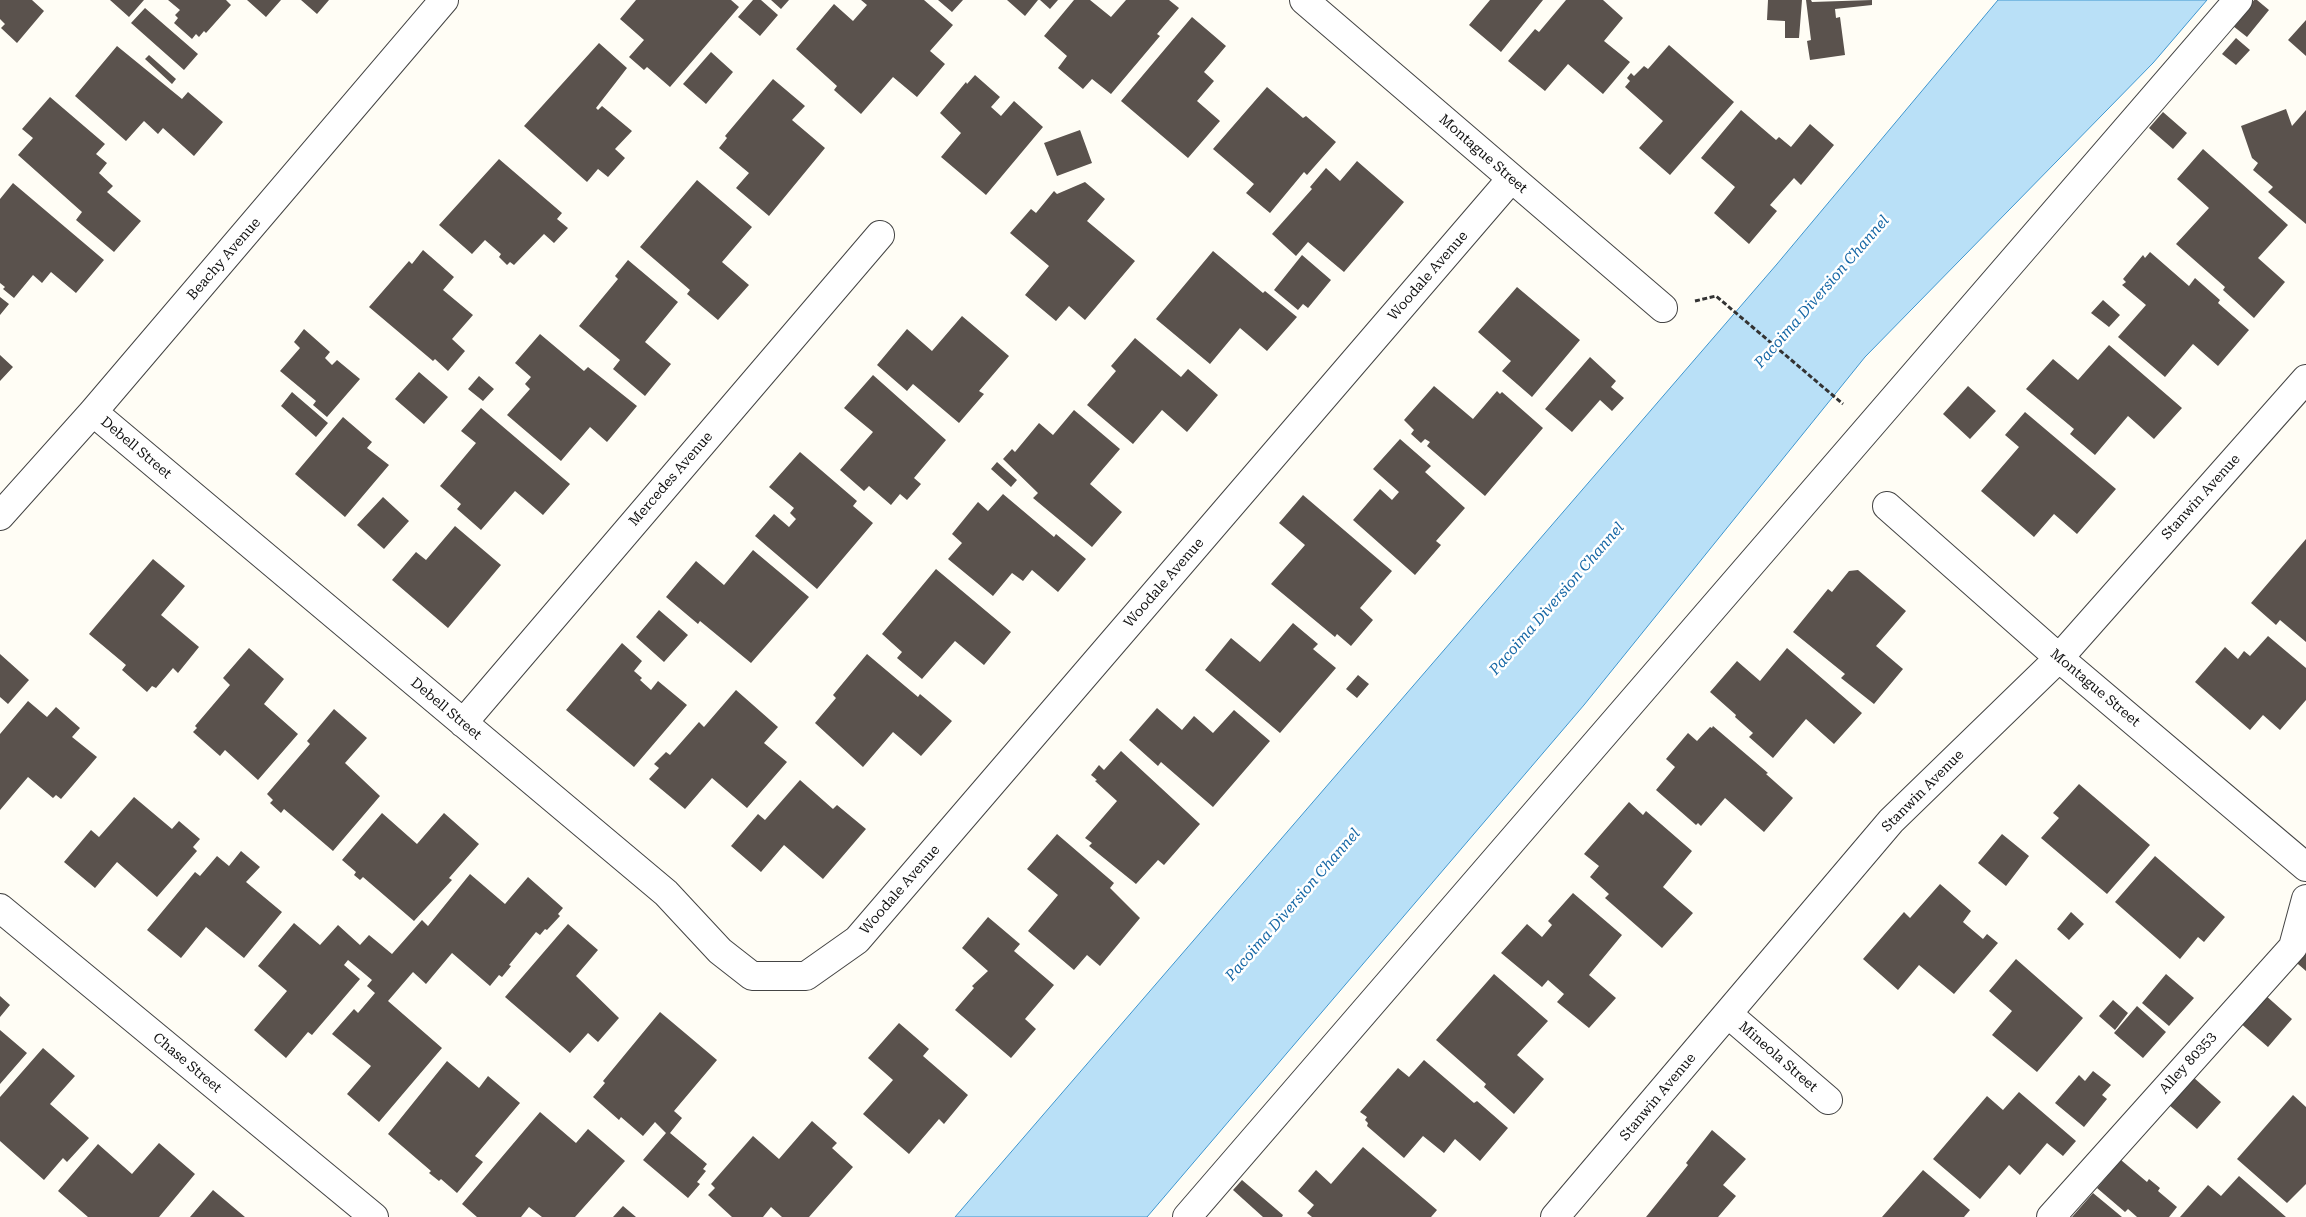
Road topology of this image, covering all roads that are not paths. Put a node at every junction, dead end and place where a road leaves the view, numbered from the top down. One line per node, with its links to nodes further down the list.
1 (444, 0): 8 (street, Beachy Avenue)
2 (1304, 0): 4 (street, Montague Street)
3 (2238, 0): 20 (street)
4 (1511, 179): 6 (street, Montague Street); 16 (street, Woodale Avenue)
5 (880, 235): 12 (street, Mercedes Avenue)
6 (1663, 308)
7 (2306, 379): 11 (street, Stanwin Avenue)
8 (93, 412): 10 (street, Beachy Avenue); 12 (street, Debell Street)
9 (1887, 506): 11 (street, Montague Street)
10 (0, 516)
11 (2059, 658): 13 (street, Montague Street); 17 (street, Stanwin Avenue)
12 (463, 723): 16 (street, Debell Street)
13 (2306, 867)
14 (2306, 899): 22 (street, Alley 80353)
15 (0, 908): 19 (street, Chase Street)
16 (806, 976)
17 (1728, 1014): 18 (street, Mineola Street); 21 (street, Stanwin Avenue)
18 (1828, 1100)
19 (374, 1217)
20 (1187, 1217)
21 (1555, 1217)
22 (2051, 1217)

